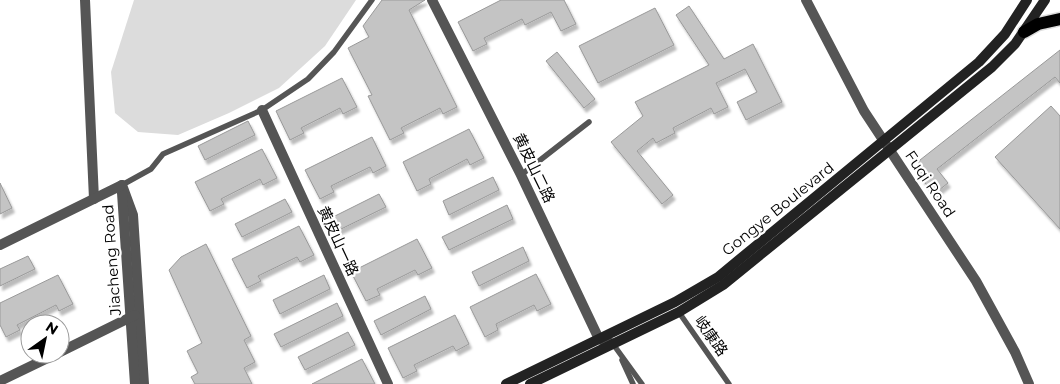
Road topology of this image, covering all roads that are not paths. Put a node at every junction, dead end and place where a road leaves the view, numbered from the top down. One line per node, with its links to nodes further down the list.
1 (85, 0): 15 (street)
2 (372, 0): 9 (lane)
3 (432, 0): 13 (street, 黄皮山二路)
4 (806, 0): 11 (street, Fuqi Road)
5 (1027, 0): 11 (street, Gongye Boulevard)
6 (1045, 0): 8 (street, Gongye Boulevard)
7 (1060, 19): 8 (main road)
8 (1024, 32): 12 (street, Gongye Boulevard)
9 (262, 110): 14 (lane); 27 (street, 黄皮山一路)
10 (589, 122): 13 (lane)
11 (883, 141): 12 (street, Fuqi Road); 17 (street, Gongye Boulevard)
12 (890, 151): 17 (street, Gongye Boulevard); 33 (street, Fuqi Road)
13 (521, 175): 19 (street, 黄皮山二路)
14 (122, 185): 15 (street); 18 (street, Jiacheng Road)
15 (94, 198): 16 (street)
16 (0, 245)
17 (677, 307): 19 (street, Gongye Boulevard); 20 (street, Gongye Boulevard); 32 (lane, 岐康路)
18 (136, 314): 21 (street); 25 (street, Jiacheng Road); 26 (street, Jiacheng Road)
19 (599, 339): 20 (street); 28 (street, Gongye Boulevard)
20 (613, 344): 22 (lane); 29 (street, Gongye Boulevard)
21 (70, 347)
22 (620, 353): 30 (lane); 31 (lane)
23 (35, 364): 24 (street)
24 (0, 381)
25 (135, 384)
26 (144, 384)
27 (388, 384)
28 (506, 384)
29 (530, 384)
30 (633, 384)
31 (642, 384)
32 (729, 384)
33 (1029, 384)

